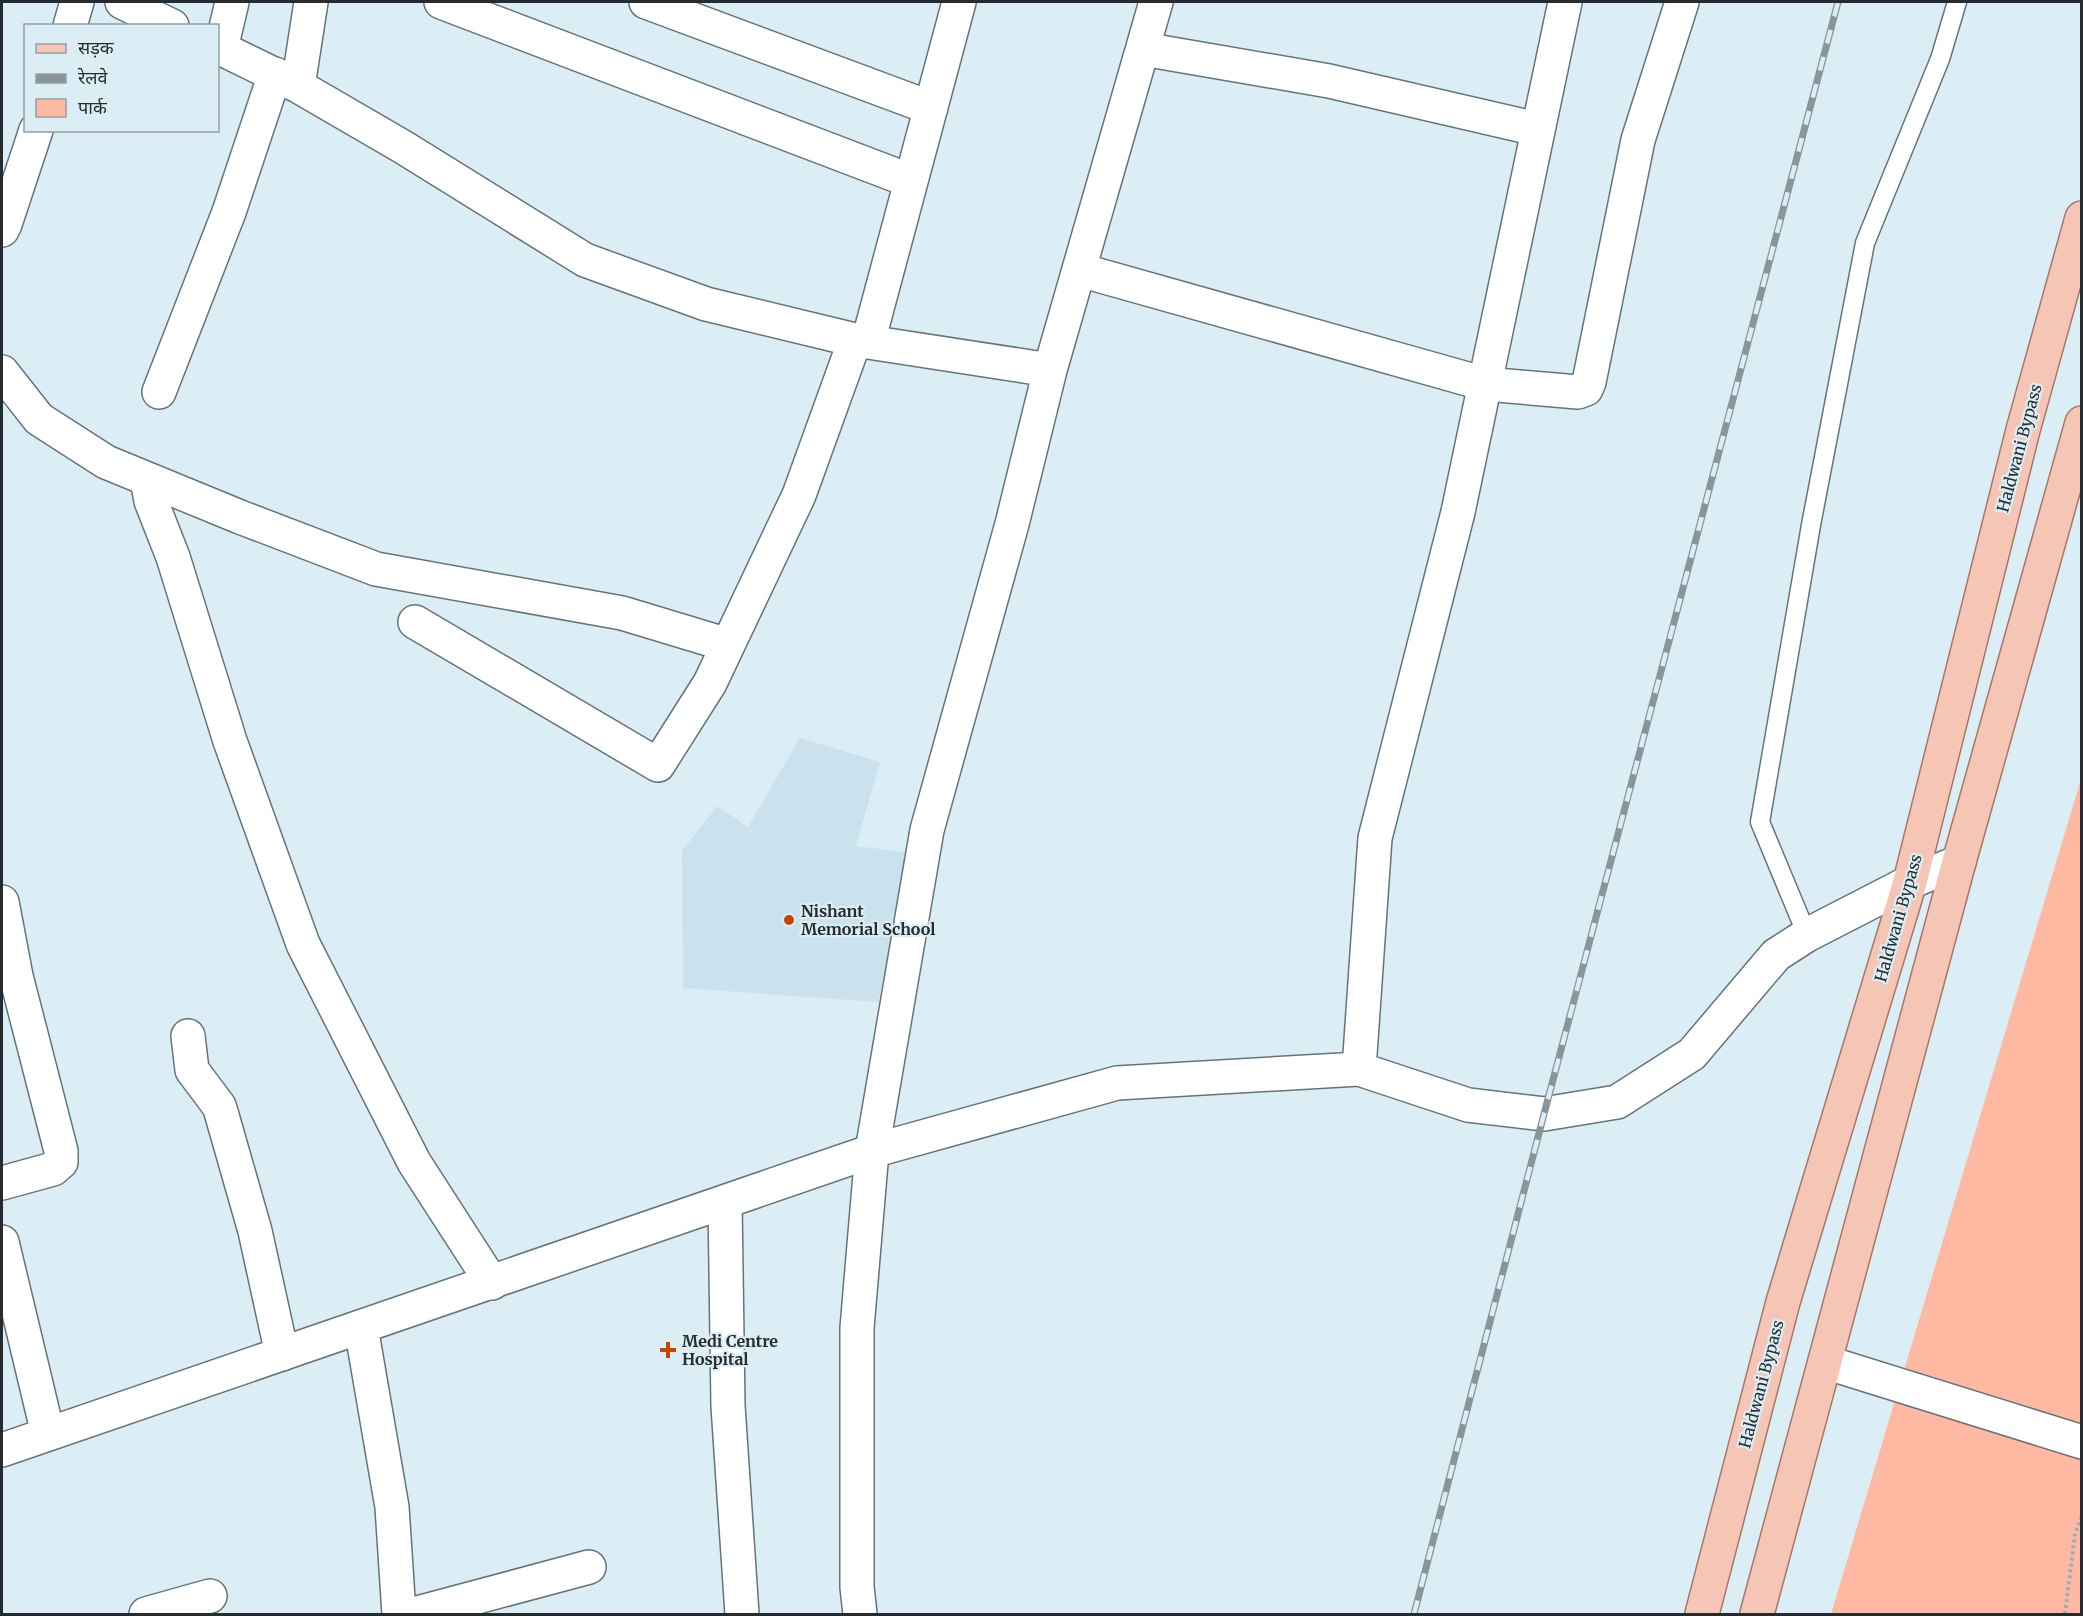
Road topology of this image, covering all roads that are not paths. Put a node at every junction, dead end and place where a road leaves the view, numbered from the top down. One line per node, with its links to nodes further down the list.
1 (77, 2): 12 (street)
2 (122, 2): 13 (street)
3 (232, 2): 14 (street)
4 (311, 2): 16 (street)
5 (441, 2): 20 (street)
6 (646, 2): 17 (street)
7 (1156, 2): 15 (street)
8 (1565, 2): 18 (street)
9 (1682, 2): 27 (street)
10 (1957, 2): 36 (lane)
11 (951, 4): 17 (street)
12 (71, 24)
13 (168, 24)
14 (219, 48): 16 (street)
15 (1143, 49): 18 (street); 23 (street)
16 (287, 80): 24 (street); 28 (street)
17 (931, 108): 20 (street)
18 (1537, 129): 27 (street)
19 (35, 132): 22 (street)
20 (911, 181): 24 (street)
21 (2082, 218): 34 (main road, Haldwani Bypass)
22 (2, 230)
23 (1080, 270): 25 (street); 27 (street)
24 (861, 341): 25 (street); 32 (street)
25 (1050, 370): 39 (street)
26 (2, 372): 30 (street)
27 (1485, 384): 38 (street)
28 (159, 392)
29 (2082, 423): 33 (main road)
30 (147, 479): 32 (street); 43 (street)
31 (415, 622): 32 (street)
32 (728, 645)
33 (1959, 862): 34 (street); 46 (main road)
34 (1910, 882): 36 (street); 57 (main road, Haldwani Bypass)
35 (2, 902): 40 (street)
36 (1807, 935): 38 (street)
37 (188, 1036): 45 (street)
38 (1359, 1069): 39 (street)
39 (872, 1152): 41 (street); 56 (street)
40 (2, 1183)
41 (725, 1203): 43 (street); 55 (street)
42 (2, 1242): 47 (street)
43 (492, 1283): 44 (street)
44 (361, 1327): 45 (street); 53 (street)
45 (282, 1354): 47 (street)
46 (1825, 1362): 48 (street); 58 (main road)
47 (48, 1434): 49 (street)
48 (2082, 1442)
49 (2, 1450)
50 (589, 1567): 54 (street)
51 (210, 1596): 52 (street)
52 (146, 1614)
53 (399, 1614)
54 (414, 1614)
55 (742, 1614)
56 (860, 1614)
57 (1702, 1614)
58 (1757, 1614)

